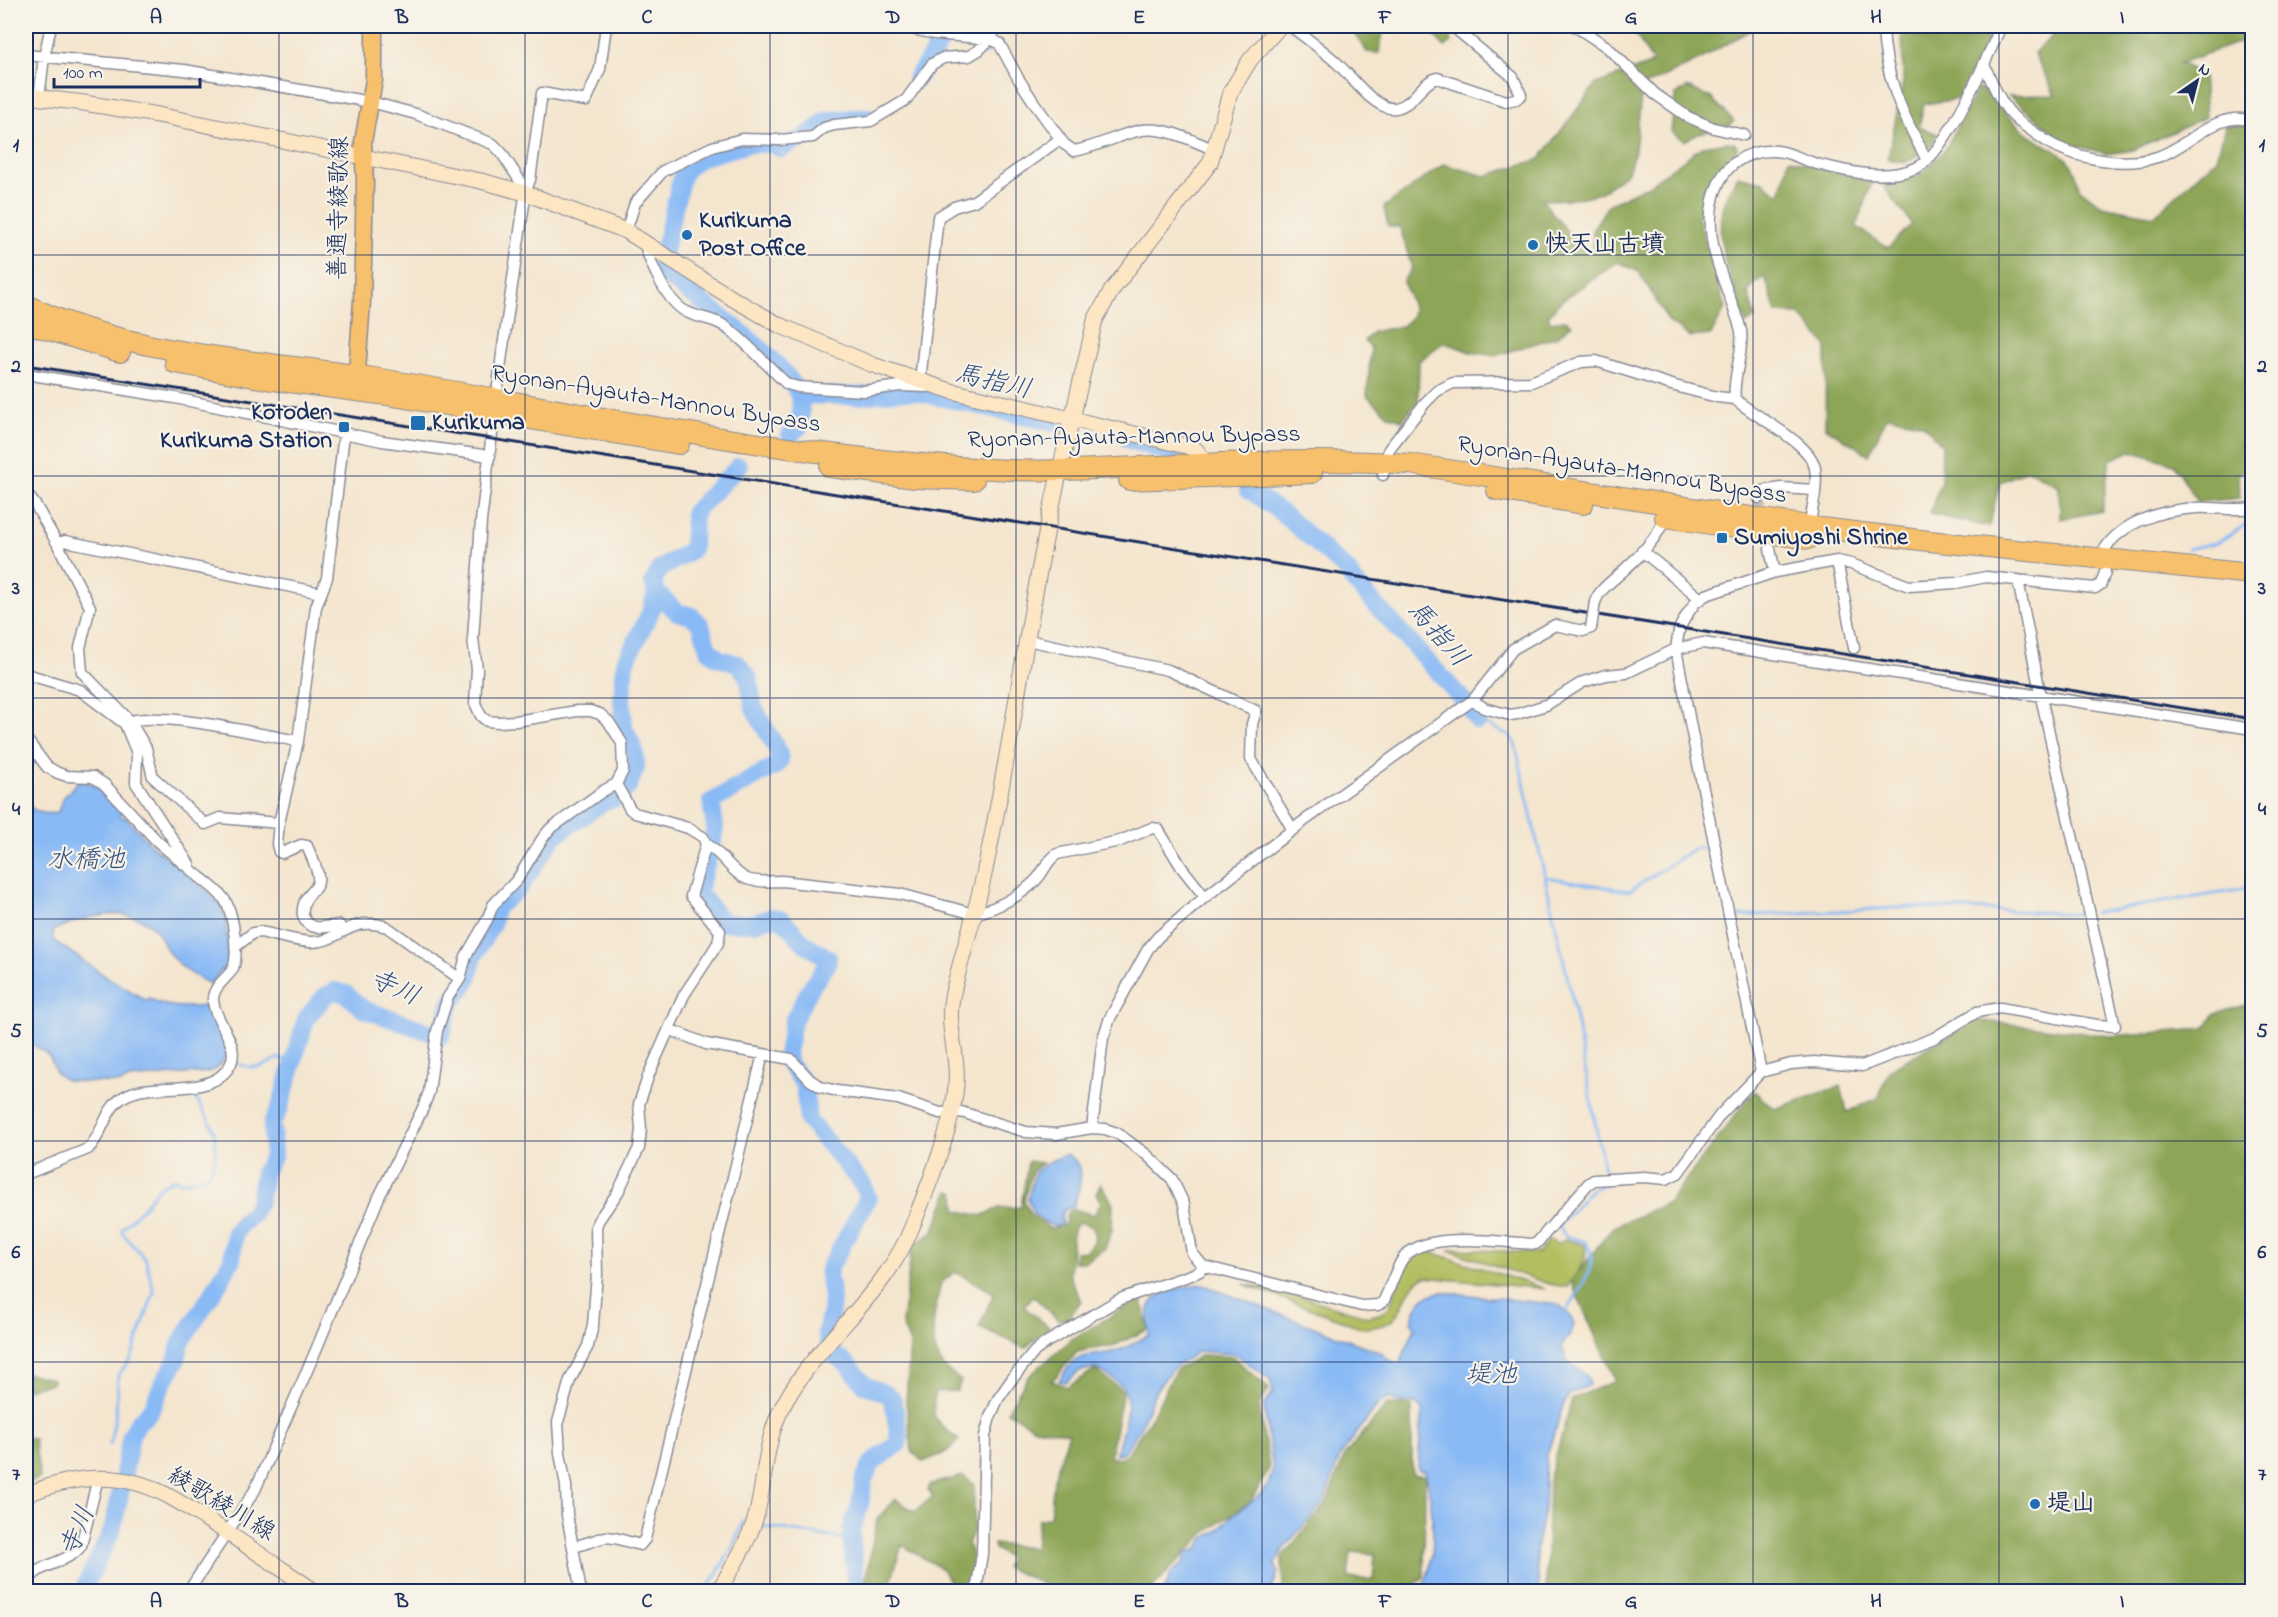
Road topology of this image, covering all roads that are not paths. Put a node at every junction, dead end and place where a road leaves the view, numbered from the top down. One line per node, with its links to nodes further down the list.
1 (51, 26): 14 (street)
2 (374, 26): 17 (main road, 善通寺綾歌線)
3 (606, 26): 24 (street)
4 (899, 26): 12 (street)
5 (998, 26): 12 (street)
6 (1280, 26): 21 (street)
7 (1290, 26): 8 (street)
8 (1452, 26)
9 (1575, 26): 19 (street)
10 (1883, 26): 23 (street)
11 (2001, 26): 15 (street)
12 (990, 39): 20 (street); 25 (street)
13 (26, 55): 14 (street)
14 (44, 57): 16 (street); 17 (street)
15 (1984, 65): 18 (street); 23 (street)
16 (32, 97): 22 (street)
17 (371, 102): 22 (main road, 善通寺綾歌線); 24 (street)
18 (2253, 121)
19 (1744, 135)
20 (1060, 139): 21 (street); 30 (street)
21 (1215, 150): 35 (street)
22 (364, 158): 24 (street); 31 (main road, 善通寺綾歌線)
23 (1927, 160): 33 (street)
24 (526, 192): 25 (street); 34 (street)
25 (626, 231): 26 (street)
26 (651, 246): 30 (street); 32 (street)
27 (26, 305): 31 (highway, Ryonan-Ayauta-Mannou Bypass)
28 (26, 323): 31 (highway, Ryonan-Ayauta-Mannou Bypass)
29 (26, 374): 36 (street)
30 (920, 381): 32 (street)
31 (356, 383): 34 (highway, Ryonan-Ayauta-Mannou Bypass)
32 (938, 386): 35 (street)
33 (1736, 399): 39 (street); 41 (street)
34 (496, 406): 37 (street); 40 (highway, Ryonan-Ayauta-Mannou Bypass)
35 (1072, 425): 38 (street); 40 (street)
36 (344, 434): 37 (street); 56 (street)
37 (490, 456): 68 (street)
38 (1207, 463): 39 (highway, Ryonan-Ayauta-Mannou Bypass); 40 (highway, Ryonan-Ayauta-Mannou Bypass)
39 (1384, 469): 40 (highway, Ryonan-Ayauta-Mannou Bypass); 45 (highway, Ryonan-Ayauta-Mannou Bypass); 46 (highway, Ryonan-Ayauta-Mannou Bypass)
40 (1060, 476): 58 (street)
41 (1815, 490): 43 (street); 46 (street)
42 (26, 493): 47 (street)
43 (1759, 498)
44 (2253, 508): 51 (street)
45 (1665, 517): 46 (highway, Ryonan-Ayauta-Mannou Bypass); 49 (street)
46 (1809, 532): 51 (highway, Ryonan-Ayauta-Mannou Bypass)
47 (57, 543): 56 (street); 64 (street)
48 (1770, 549): 52 (street)
49 (1642, 550): 57 (street); 63 (street, bridge)
50 (1837, 561): 52 (street); 54 (street); 59 (street)
51 (2103, 565): 53 (highway, Ryonan-Ayauta-Mannou Bypass); 54 (street); 55 (highway, Ryonan-Ayauta-Mannou Bypass)
52 (1775, 572): 57 (street)
53 (2253, 574)
54 (2018, 580): 62 (street)
55 (2253, 586)
56 (321, 592): 67 (street)
57 (1701, 599): 60 (street)
58 (1027, 640): 70 (street); 74 (street)
59 (1854, 648)
60 (1676, 649): 62 (street); 63 (street); 80 (street)
61 (26, 674): 64 (street)
62 (2041, 698): 65 (street); 80 (street)
63 (1468, 703): 70 (street)
64 (128, 723): 67 (street); 69 (street); 72 (street)
65 (2253, 729)
66 (26, 739): 72 (street)
67 (298, 741): 69 (street)
68 (619, 790): 71 (street); 77 (street)
69 (279, 823): 75 (street)
70 (1293, 830): 73 (street)
71 (710, 847): 74 (street); 78 (street)
72 (190, 869): 76 (street)
73 (1205, 897): 74 (street); 82 (street)
74 (974, 914): 81 (street)
75 (344, 930): 76 (street); 77 (street)
76 (235, 947): 83 (street)
77 (460, 979): 87 (street)
78 (669, 1029): 79 (street); 88 (street)
79 (763, 1054): 81 (street); 88 (street)
80 (1761, 1072): 84 (street)
81 (952, 1113): 82 (street); 93 (street)
82 (1092, 1128): 84 (street)
83 (26, 1174)
84 (1203, 1266): 94 (street)
85 (98, 1478): 86 (street, 綾歌綾川線); 87 (street, 綾歌綾川線); 89 (street)
86 (26, 1495)
87 (228, 1533): 90 (street); 91 (street, 綾歌綾川線)
88 (574, 1547): 92 (street)
89 (26, 1585)
90 (188, 1592)
91 (316, 1592)
92 (581, 1592)
93 (718, 1592)
94 (976, 1592)

